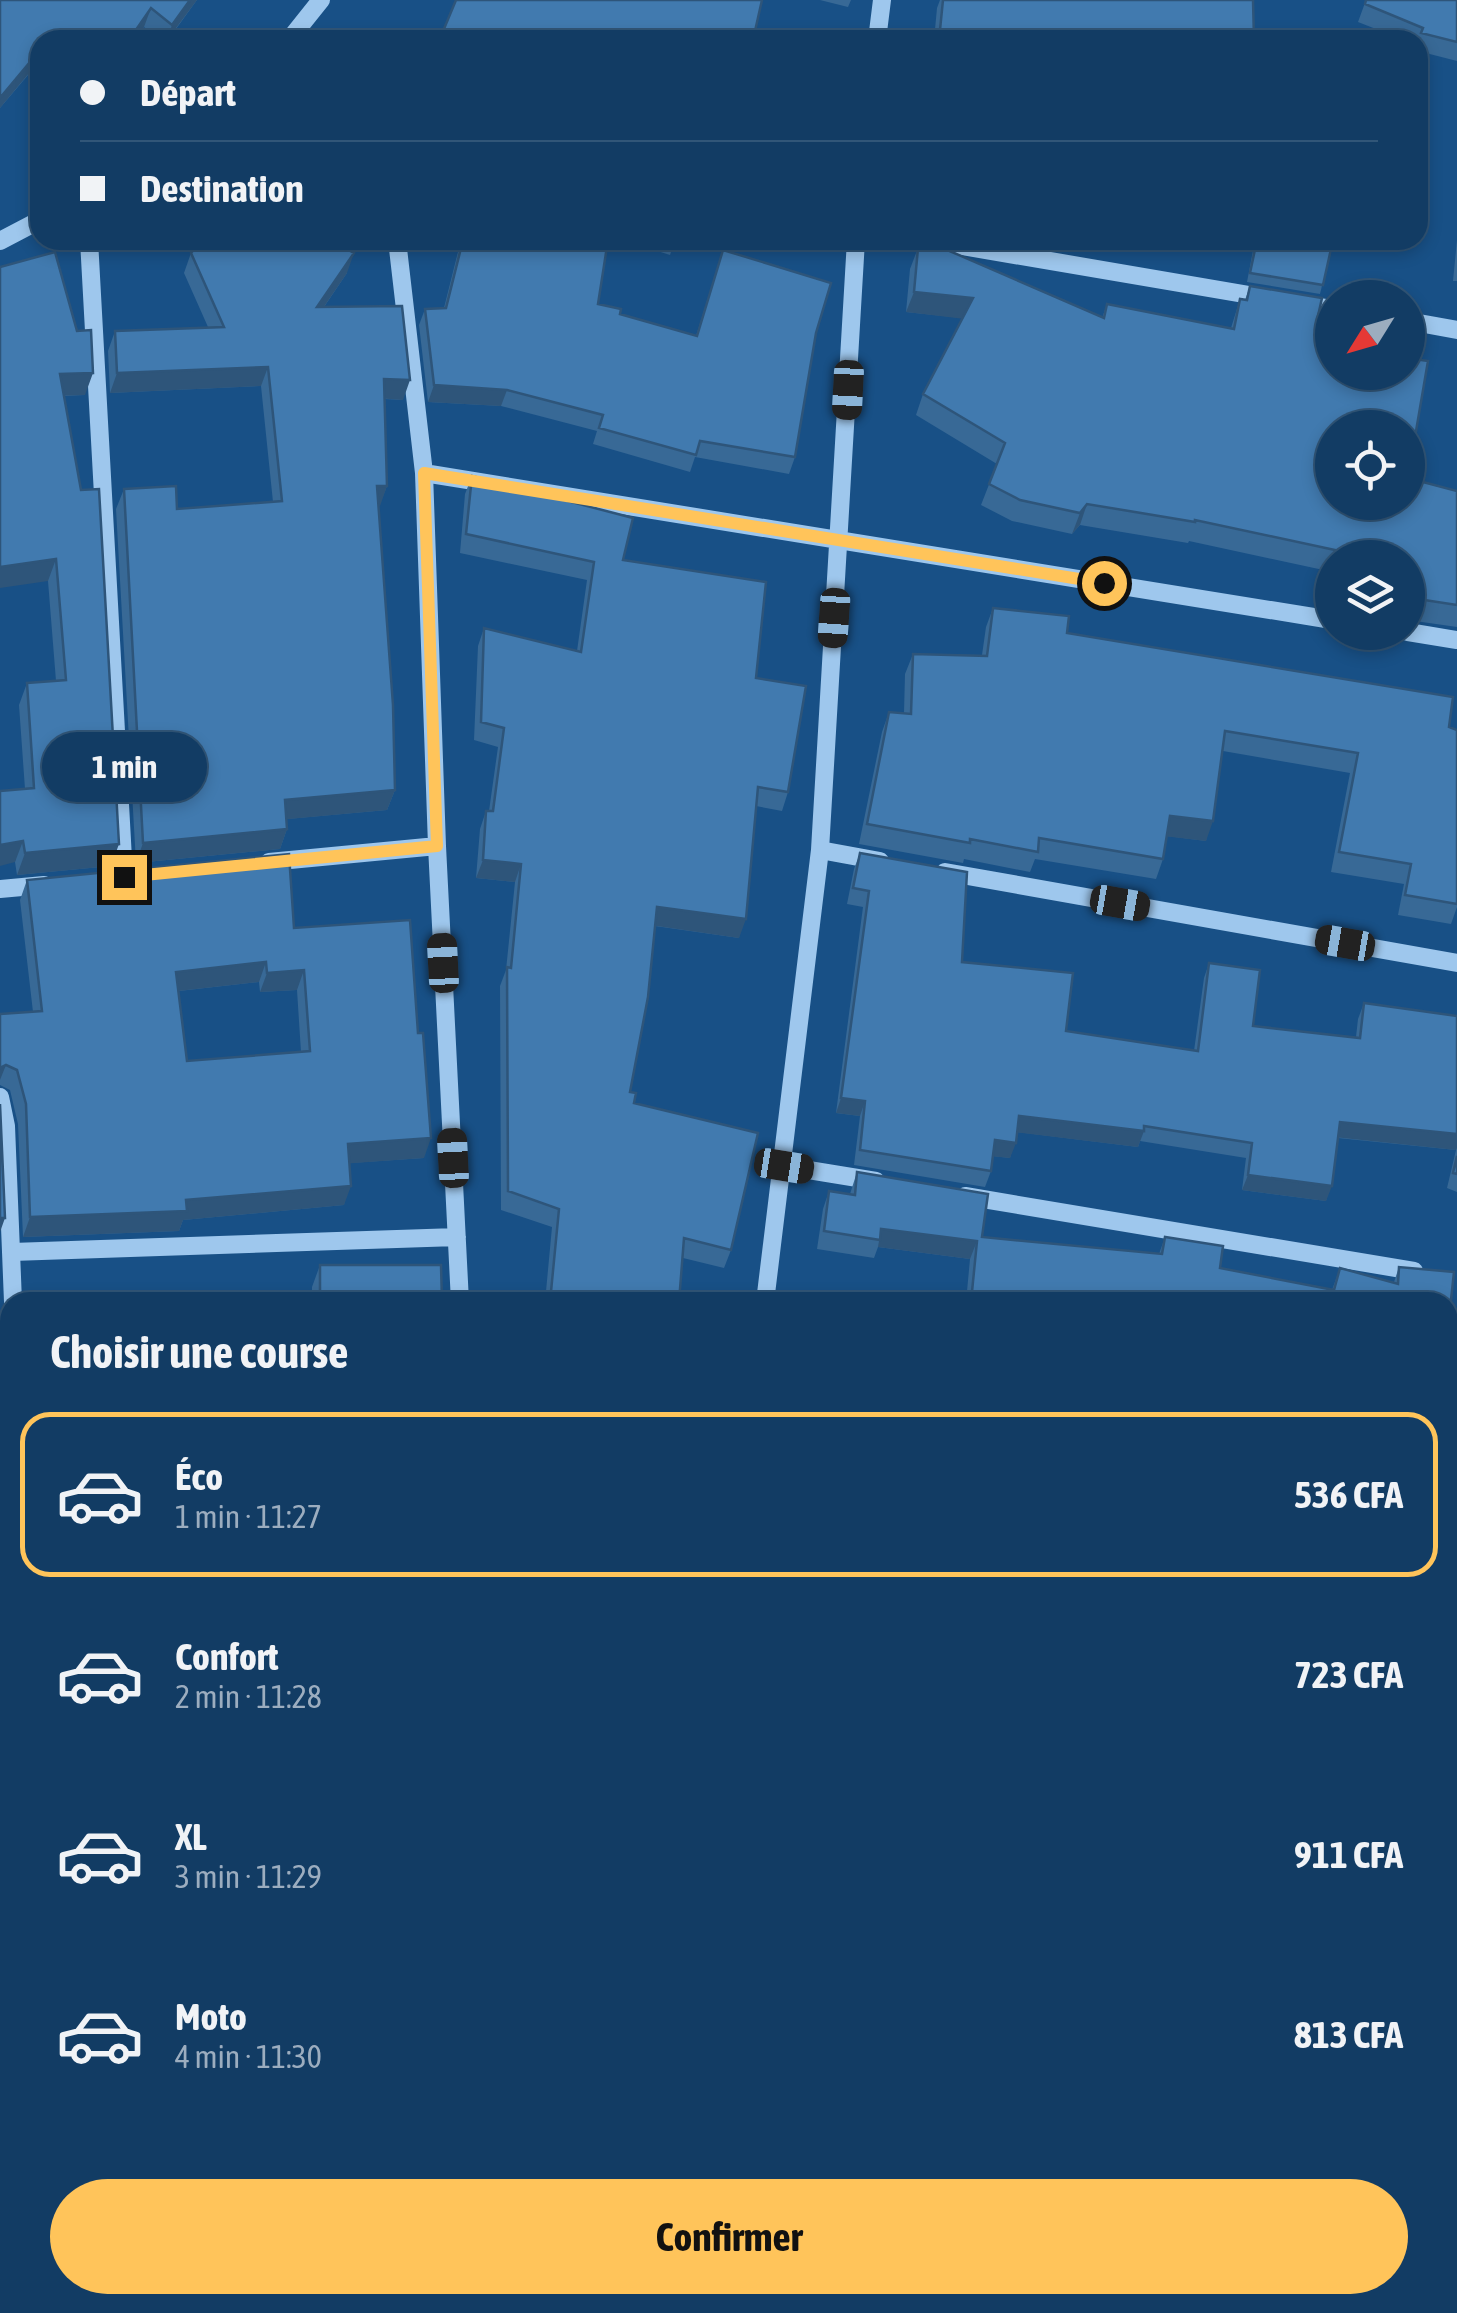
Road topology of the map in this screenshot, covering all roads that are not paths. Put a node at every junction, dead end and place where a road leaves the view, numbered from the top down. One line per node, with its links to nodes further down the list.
1 (321, 0): 3 (street)
2 (882, 0): 4 (street)
3 (297, 30)
4 (878, 30)
5 (30, 226): 6 (street)
6 (0, 242)
7 (89, 250): 24 (street)
8 (398, 250): 14 (street)
9 (855, 250): 15 (street)
10 (987, 250): 11 (street)
11 (1315, 306)
12 (1425, 324): 13 (street)
13 (1457, 330)
14 (424, 473): 15 (street); 19 (street)
15 (839, 540): 16 (street); 20 (street)
16 (1315, 617)
17 (1425, 635): 18 (street)
18 (1457, 640)
19 (437, 846): 22 (street); 32 (street)
20 (820, 850): 21 (street); 29 (street)
21 (898, 864)
22 (241, 865)
23 (917, 867): 27 (street)
24 (143, 875)
25 (71, 882): 26 (street)
26 (0, 889)
27 (1457, 962)
28 (0, 1097): 33 (street)
29 (784, 1166): 30 (street); 37 (street)
30 (902, 1186)
31 (941, 1192): 34 (street)
32 (457, 1236): 33 (street); 36 (street)
33 (12, 1252): 35 (street)
34 (1414, 1270)
35 (14, 1292)
36 (460, 1292)
37 (766, 1292)

